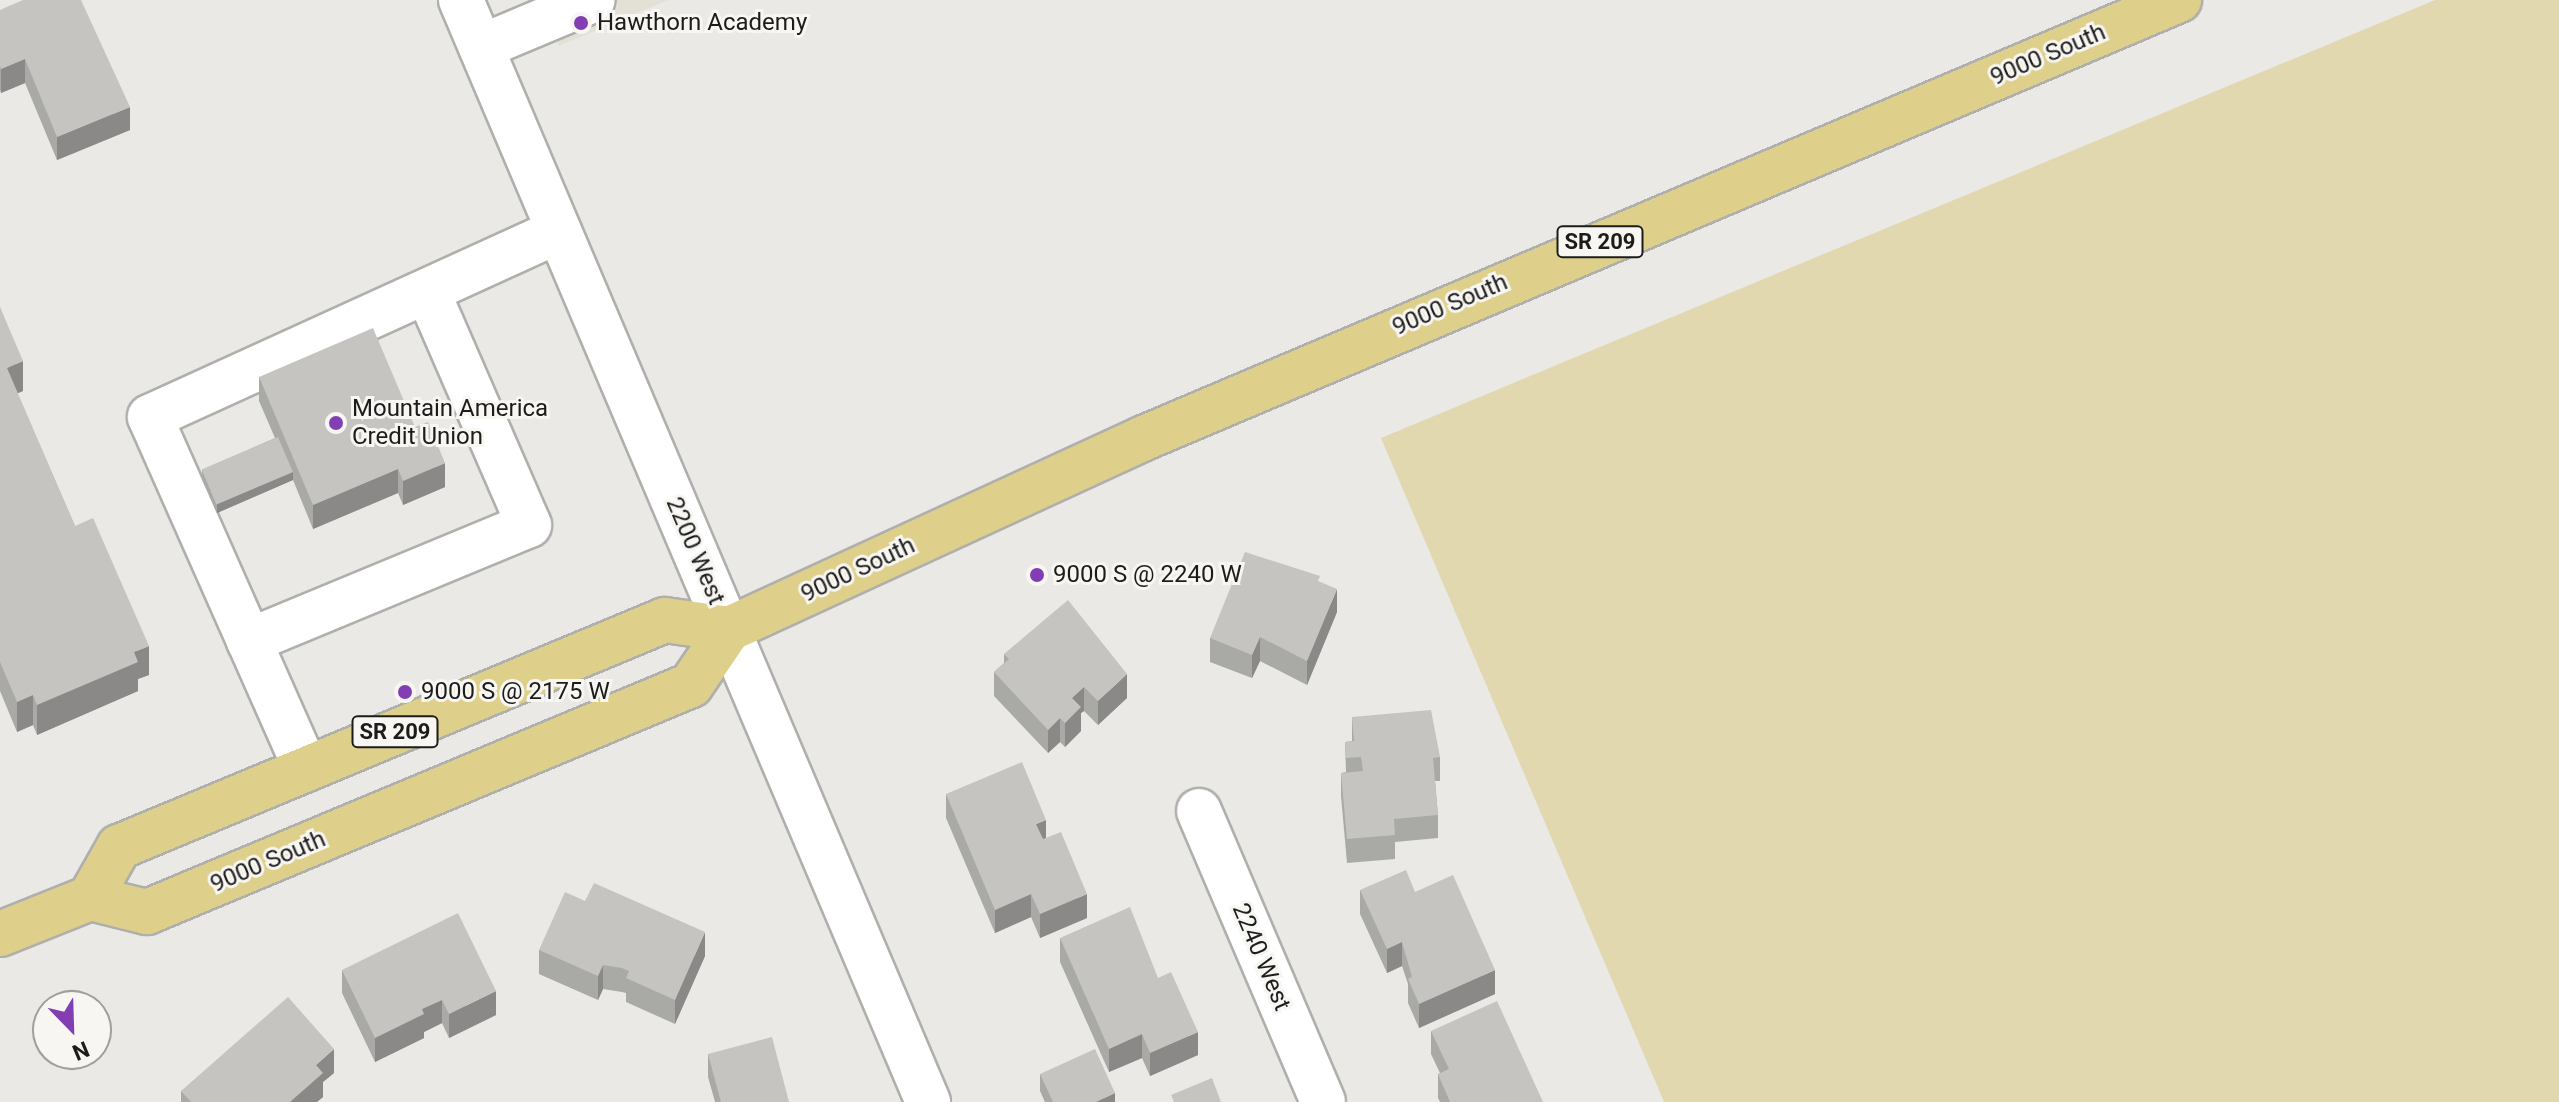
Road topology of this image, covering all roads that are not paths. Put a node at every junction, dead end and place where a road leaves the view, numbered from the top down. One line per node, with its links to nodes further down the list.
1 (461, 0): 4 (street, 2200 West)
2 (593, 0): 4 (street)
3 (2179, 0): 7 (main road, 9000 South / SR 209)
4 (481, 47): 5 (street, 2200 West)
5 (559, 231): 6 (street); 7 (street, 2200 West)
6 (428, 293): 8 (street); 8 (street)
7 (729, 629): 9 (main road, SR 209); 11 (main road, 9000 South); 13 (street, 2200 West)
8 (249, 641): 9 (street)
9 (306, 769): 11 (main road, SR 209)
10 (1199, 811): 14 (street, 2240 West)
11 (90, 898): 12 (main road)
12 (0, 934)
13 (928, 1102)
14 (1323, 1102)

